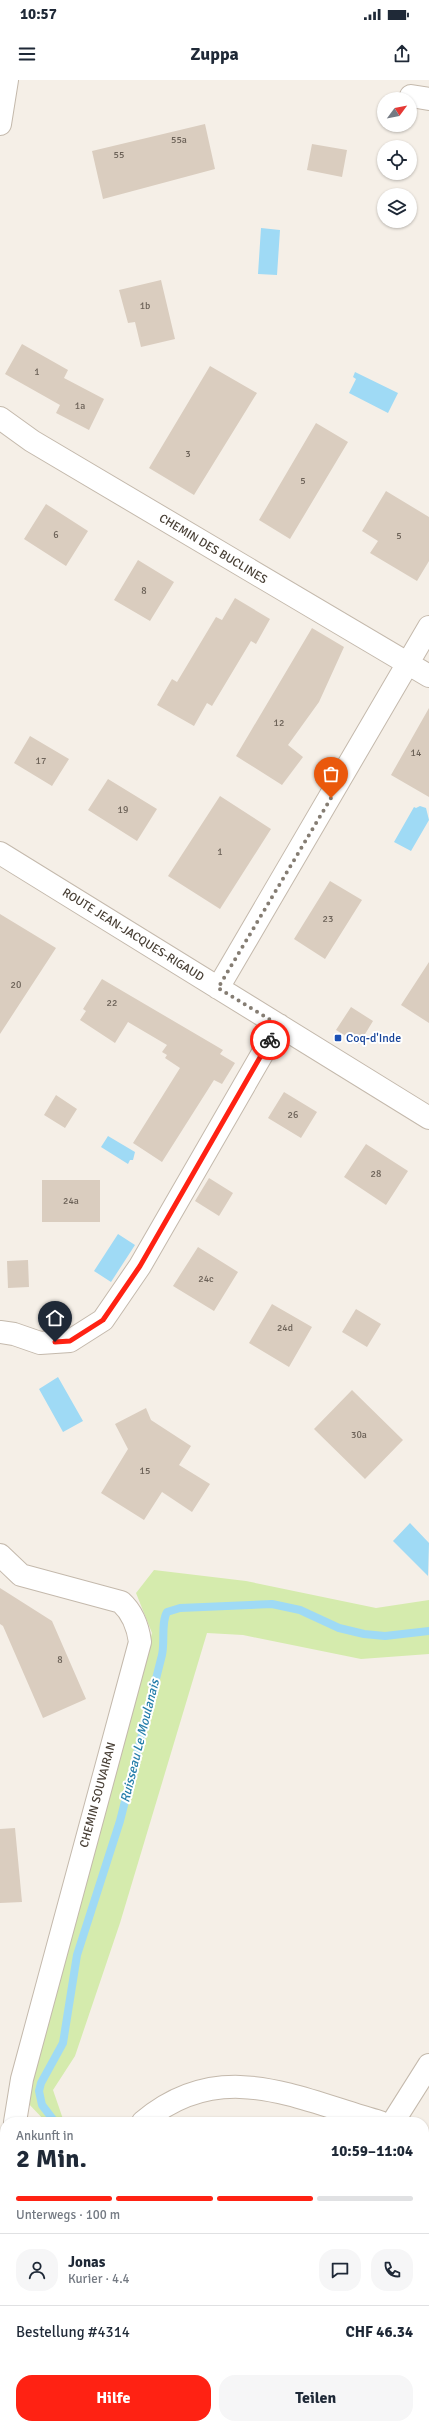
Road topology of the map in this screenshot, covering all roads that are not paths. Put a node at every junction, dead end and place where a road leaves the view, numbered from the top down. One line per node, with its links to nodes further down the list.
1 (7, 80): 2 (street)
2 (0, 124)
3 (0, 418): 5 (street, CHEMIN DES BUCLINES)
4 (429, 627): 5 (street)
5 (409, 665): 6 (street, CHEMIN DES BUCLINES); 8 (street)
6 (429, 676)
7 (0, 853): 8 (street, ROUTE JEAN-JACQUES-RIGAUD)
8 (218, 988): 9 (street, ROUTE JEAN-JACQUES-RIGAUD)
9 (279, 1025): 10 (street, ROUTE JEAN-JACQUES-RIGAUD); 11 (street)
10 (429, 1118)
11 (0, 1332)
12 (0, 1555): 14 (street, CHEMIN SOUVAIRAN)
13 (429, 2065): 17 (street)
14 (16, 2117)
15 (150, 2117): 16 (street)
16 (364, 2117)
17 (396, 2117)

